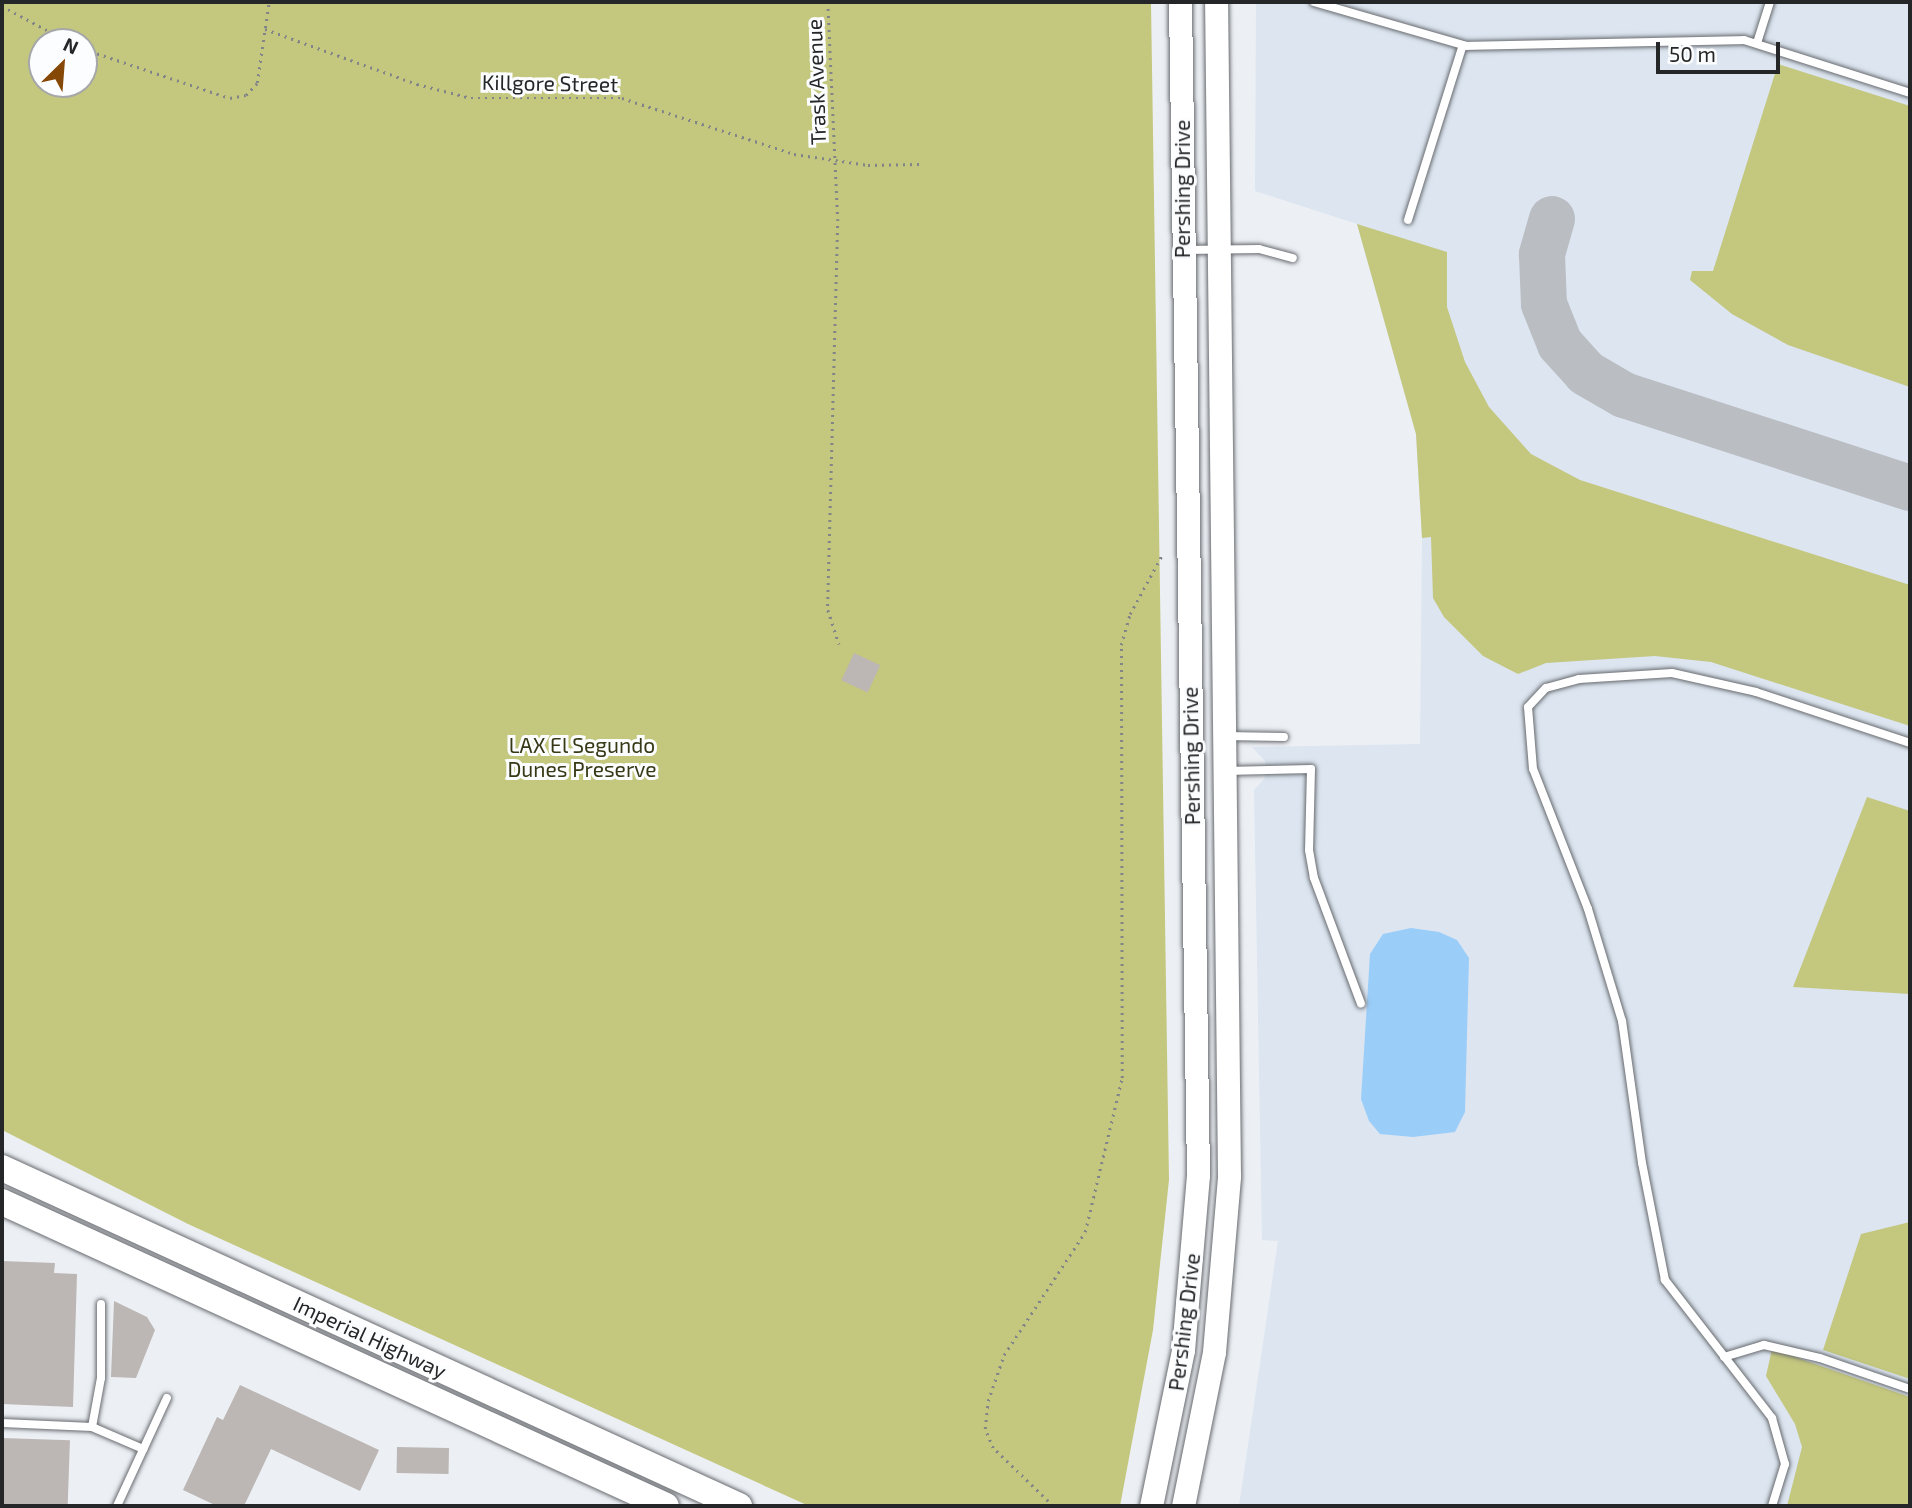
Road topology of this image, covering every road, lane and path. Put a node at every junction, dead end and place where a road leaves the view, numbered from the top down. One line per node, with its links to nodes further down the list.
1 (269, 2): 9 (path)
2 (828, 2): 14 (path, Trask Avenue)
3 (1180, 2): 17 (main road, Pershing Drive)
4 (1216, 2): 18 (main road, Pershing Drive)
5 (1314, 2): 11 (lane)
6 (1770, 2): 10 (lane)
7 (2, 6): 8 (path)
8 (43, 28)
9 (265, 29): 12 (path); 14 (path, Killgore Street)
10 (1757, 43): 11 (lane); 13 (lane)
11 (1463, 45): 16 (lane)
12 (98, 54)
13 (1910, 93)
14 (835, 162): 15 (path, Killgore Street); 21 (path, Trask Avenue)
15 (919, 164)
16 (1408, 220)
17 (1182, 250): 18 (lane); 40 (main road, Pershing Drive)
18 (1220, 250): 19 (lane); 22 (main road, Pershing Drive)
19 (1293, 258)
20 (1162, 555): 39 (path)
21 (839, 644)
22 (1225, 736): 23 (lane); 25 (main road, Pershing Drive)
23 (1283, 737)
24 (1910, 743): 30 (lane)
25 (1226, 771): 26 (lane); 41 (main road, Pershing Drive)
26 (1362, 1004)
27 (2, 1168): 38 (main road, Imperial Highway)
28 (2, 1202): 37 (main road, Imperial Highway)
29 (101, 1304): 34 (lane)
30 (1724, 1357): 31 (lane); 42 (lane)
31 (1910, 1389)
32 (167, 1398): 35 (lane)
33 (2, 1423): 34 (lane)
34 (92, 1427): 35 (lane)
35 (144, 1449): 36 (lane)
36 (120, 1505)
37 (666, 1506)
38 (739, 1506)
39 (1053, 1506)
40 (1151, 1506)
41 (1184, 1506)
42 (1772, 1506)

